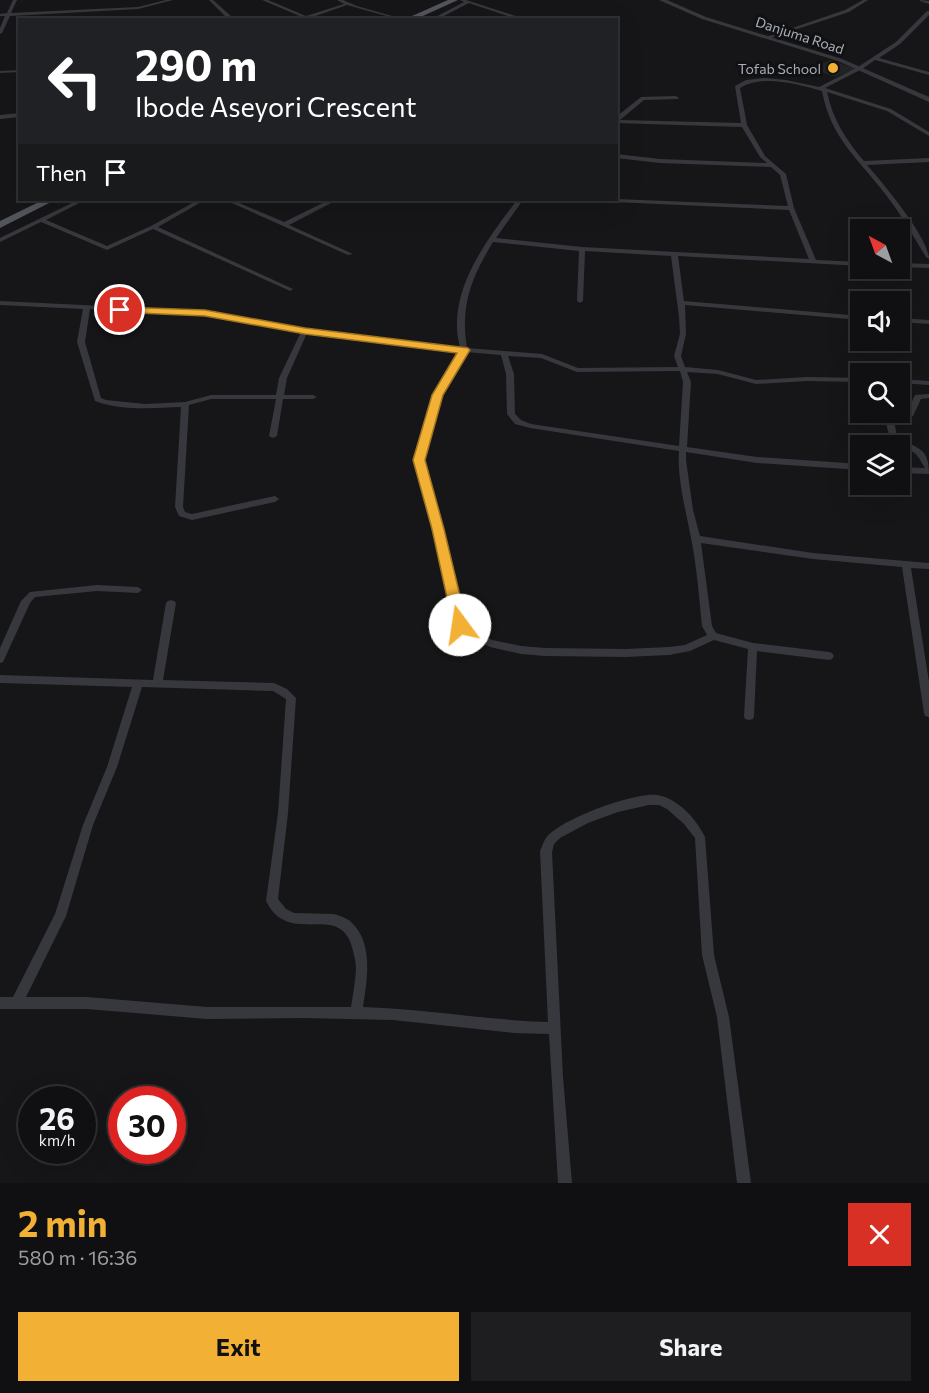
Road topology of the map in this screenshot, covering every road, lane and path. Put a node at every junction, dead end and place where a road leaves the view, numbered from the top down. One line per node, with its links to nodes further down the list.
1 (15, 0): 17 (street)
2 (171, 0): 15 (street)
3 (211, 0): 21 (street)
4 (264, 0): 19 (street)
5 (339, 0): 14 (street)
6 (443, 0): 23 (main road)
7 (454, 0): 24 (main road)
8 (462, 0): 12 (street)
9 (662, 0): 28 (street, Danjuma Road)
10 (866, 0): 28 (street)
11 (922, 0): 13 (street)
12 (468, 2): 25 (street); 26 (street)
13 (929, 3)
14 (347, 4): 19 (street); 22 (street)
15 (71, 12): 17 (street); 20 (street)
16 (929, 12): 29 (street)
17 (9, 14): 18 (street); 27 (street)
18 (0, 15)
19 (304, 17)
20 (69, 18)
21 (230, 18)
22 (396, 18)
23 (401, 18)
24 (402, 18)
25 (436, 18)
26 (520, 18)
27 (0, 33)
28 (768, 37): 30 (street, Danjuma Road)
29 (874, 58): 30 (street); 33 (street)
30 (860, 68): 34 (street); 36 (street, Danjuma Road)
31 (18, 71): 32 (street)
32 (0, 72)
33 (929, 74)
34 (822, 88): 41 (street); 42 (street); 45 (street)
35 (676, 98): 39 (street)
36 (929, 100)
37 (18, 115): 38 (street)
38 (0, 117)
39 (618, 118)
40 (618, 120): 41 (street)
41 (744, 125): 46 (street)
42 (929, 134)
43 (618, 156): 46 (street)
44 (929, 160): 45 (street)
45 (864, 163): 66 (street)
46 (774, 165): 55 (street)
47 (35, 201): 56 (main road)
48 (48, 201): 59 (main road)
49 (79, 201): 57 (street)
50 (199, 201): 60 (street)
51 (230, 201): 58 (street)
52 (331, 201): 58 (street)
53 (519, 201): 62 (street)
54 (618, 201): 55 (street)
55 (791, 208): 67 (street)
56 (0, 218)
57 (40, 220): 60 (street); 61 (street)
58 (285, 224): 65 (street)
59 (0, 225)
60 (153, 227): 71 (street)
61 (0, 240)
62 (493, 240): 63 (street); 80 (street)
63 (582, 249): 64 (street); 72 (street)
64 (674, 253): 67 (street); 74 (street)
65 (350, 254)
66 (929, 257)
67 (813, 261): 68 (street)
68 (850, 263)
69 (910, 265): 70 (street)
70 (929, 266)
71 (290, 289)
72 (580, 301)
73 (0, 303): 75 (street)
74 (680, 303): 76 (street); 82 (street)
75 (87, 308): 79 (street); 89 (street)
76 (850, 317)
77 (910, 321): 78 (street)
78 (929, 322)
79 (305, 331): 80 (street); 87 (street)
80 (464, 350): 81 (street); 101 (street)
81 (504, 353): 82 (street); 91 (street)
82 (683, 369): 83 (street); 91 (street)
83 (850, 380)
84 (910, 382): 85 (street)
85 (929, 383)
86 (929, 396): 94 (street)
87 (278, 397): 88 (street); 89 (street); 90 (street)
88 (313, 397)
89 (185, 404): 95 (street)
90 (273, 436)
91 (683, 449): 92 (street); 96 (street)
92 (850, 466)
93 (910, 470): 94 (street)
94 (929, 470)
95 (275, 499)
96 (696, 539): 97 (street); 101 (street)
97 (906, 564): 98 (street); 108 (street)
98 (929, 566)
99 (138, 590): 104 (street)
100 (171, 603): 107 (street)
101 (713, 636): 102 (street)
102 (753, 647): 103 (street); 109 (street)
103 (829, 656)
104 (0, 659)
105 (0, 679): 106 (street)
106 (138, 683): 107 (street); 111 (street)
107 (158, 684): 112 (street)
108 (929, 713)
109 (749, 716)
110 (0, 1003): 111 (street)
111 (16, 1003): 112 (street)
112 (356, 1013): 113 (street)
113 (555, 1028): 114 (street); 115 (street)
114 (564, 1183)
115 (744, 1183)

